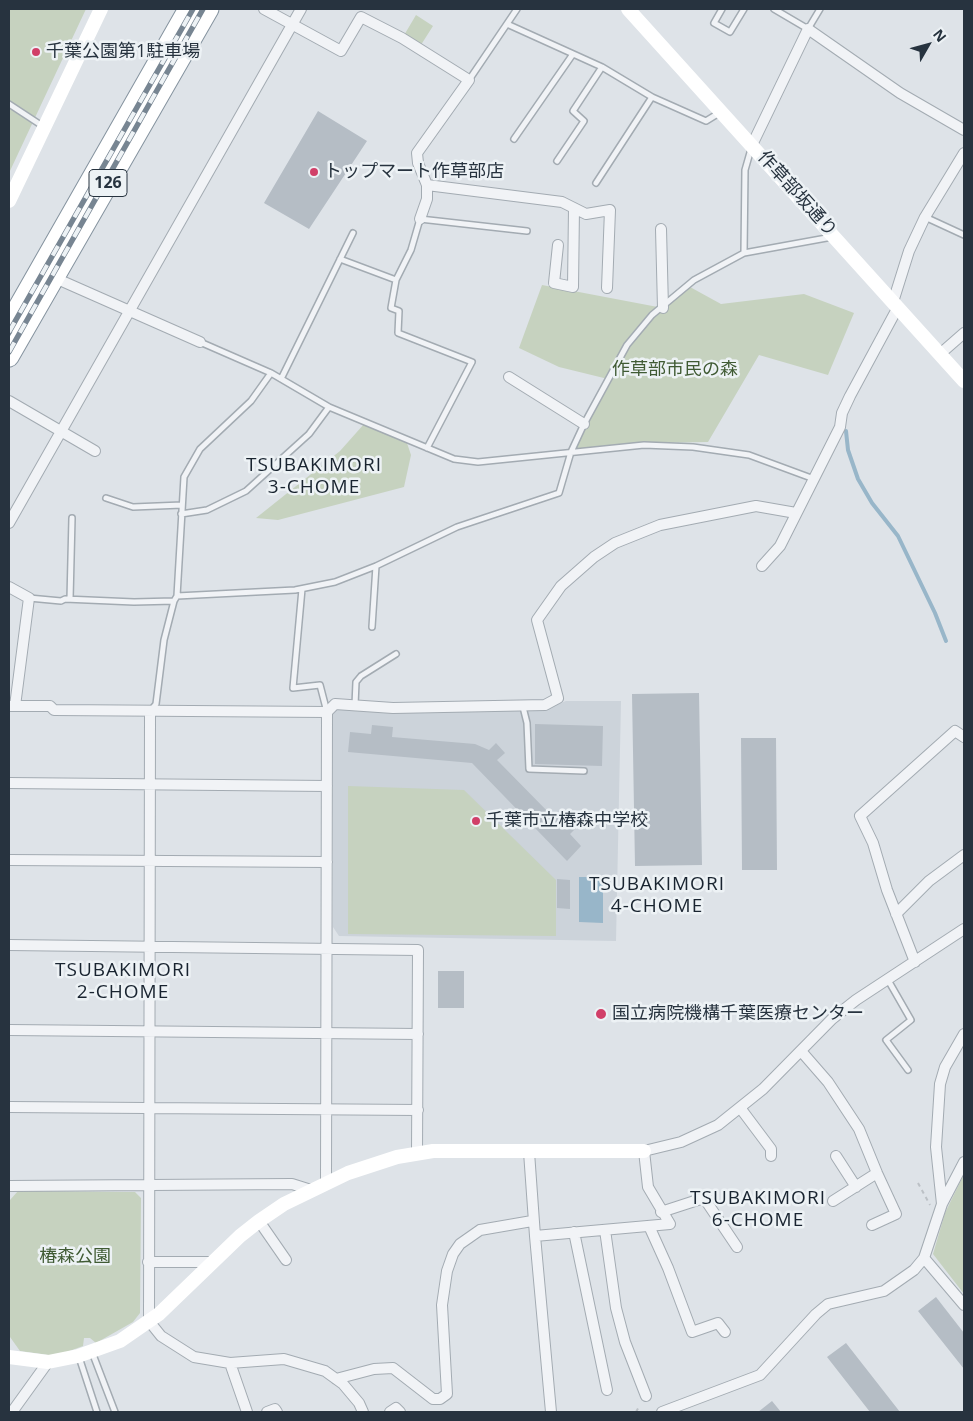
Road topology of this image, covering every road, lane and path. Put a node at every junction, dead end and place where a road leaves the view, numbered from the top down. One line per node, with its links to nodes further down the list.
1 (101, 9): 21 (street)
2 (188, 9): 47 (highway, 126)
3 (208, 9): 41 (highway, 126)
4 (264, 9): 12 (street)
5 (302, 9): 12 (street)
6 (517, 9): 13 (lane)
7 (628, 9): 20 (street, 作草部坂通り)
8 (722, 9): 9 (lane)
9 (744, 9)
10 (774, 9): 14 (lane)
11 (820, 9): 14 (lane)
12 (292, 24): 17 (street); 46 (street)
13 (507, 24): 15 (lane); 17 (lane)
14 (808, 29): 22 (street); 24 (street)
15 (573, 54): 16 (lane); 23 (lane)
16 (602, 67): 18 (lane); 26 (lane)
17 (469, 80): 28 (street)
18 (652, 97): 20 (lane); 27 (lane)
19 (9, 104): 21 (lane)
20 (721, 111): 24 (street, 作草部坂通り)
21 (44, 128): 29 (street)
22 (964, 130)
23 (514, 139)
24 (752, 145): 37 (street, 作草部坂通り); 39 (lane)
25 (964, 153): 31 (street)
26 (557, 161)
27 (596, 183)
28 (427, 185): 30 (street); 32 (street)
29 (9, 201)
30 (574, 208): 38 (street); 43 (street)
31 (925, 217): 36 (lane); 44 (street)
32 (420, 219): 34 (lane); 42 (lane)
33 (661, 229): 45 (street)
34 (526, 231)
35 (353, 233): 40 (lane)
36 (964, 235)
37 (835, 237): 39 (lane); 44 (street, 作草部坂通り)
38 (558, 245)
39 (744, 253): 45 (lane)
40 (340, 259): 42 (lane); 54 (lane)
41 (55, 278): 46 (street); 51 (highway, 126)
42 (396, 280): 60 (lane)
43 (607, 288)
44 (896, 304): 50 (street, 作草部坂通り); 63 (street)
45 (663, 308): 58 (lane)
46 (130, 311): 49 (street); 59 (street)
47 (9, 323)
48 (964, 334): 50 (street)
49 (200, 342): 52 (lane)
50 (940, 354): 55 (street, 作草部坂通り)
51 (9, 357)
52 (271, 373): 54 (lane); 65 (lane)
53 (509, 377): 58 (street)
54 (281, 379): 57 (lane)
55 (964, 381)
56 (9, 401): 59 (street)
57 (329, 407): 60 (lane); 66 (lane)
58 (584, 424): 62 (lane)
59 (60, 431): 61 (street); 69 (street)
60 (427, 448): 62 (lane)
61 (95, 452)
62 (571, 452): 63 (lane); 70 (lane)
63 (814, 479): 67 (street)
64 (106, 498): 65 (lane)
65 (182, 505): 66 (lane)
66 (182, 514): 76 (lane)
67 (796, 514): 71 (street); 81 (street)
68 (72, 518): 75 (lane)
69 (9, 523)
70 (376, 566): 73 (lane); 77 (lane)
71 (762, 566)
72 (9, 587): 74 (street)
73 (302, 589): 76 (lane); 83 (lane)
74 (29, 598): 75 (lane); 80 (street)
75 (70, 599): 76 (lane)
76 (176, 599): 82 (lane)
77 (372, 627)
78 (396, 654): 79 (lane)
79 (355, 705): 81 (street); 83 (street)
80 (12, 706): 82 (street)
81 (523, 707): 85 (lane)
82 (150, 711): 83 (street); 87 (street)
83 (327, 712): 88 (street)
84 (964, 738): 93 (street)
85 (584, 771)
86 (9, 783): 87 (street)
87 (150, 784): 88 (street); 91 (street)
88 (327, 786): 92 (street)
89 (964, 855): 93 (street)
90 (9, 860): 91 (street)
91 (150, 861): 92 (street); 96 (street)
92 (327, 862): 97 (street)
93 (896, 914): 98 (street)
94 (964, 929): 98 (street)
95 (9, 946): 96 (street)
96 (150, 946): 97 (street); 101 (street)
97 (328, 950): 102 (street); 103 (street)
98 (915, 962): 99 (street)
99 (888, 980): 105 (street); 106 (lane)
100 (9, 1030): 101 (street)
101 (149, 1031): 102 (street); 108 (street)
102 (328, 1034): 103 (street); 110 (street)
103 (418, 1034): 111 (street)
104 (964, 1034): 126 (street)
105 (801, 1051): 109 (street); 118 (street)
106 (908, 1070)
107 (9, 1107): 108 (street)
108 (148, 1109): 110 (street); 122 (street)
109 (741, 1109): 112 (street); 115 (street)
110 (328, 1110): 111 (street); 119 (street)
111 (418, 1110): 114 (street)
112 (644, 1151): 113 (street); 127 (street)
113 (529, 1152): 114 (street); 129 (street)
114 (417, 1153): 119 (street)
115 (771, 1156)
116 (836, 1156): 123 (street)
117 (964, 1162): 126 (street)
118 (877, 1173): 123 (street); 130 (street)
119 (326, 1182): 124 (street)
120 (918, 1183): 132 (path)
121 (9, 1186): 122 (street)
122 (148, 1186): 124 (street); 139 (street)
123 (856, 1186): 125 (street)
124 (311, 1190): 128 (street)
125 (833, 1201)
126 (942, 1204): 132 (street)
127 (661, 1212): 131 (street); 136 (street)
128 (259, 1221): 138 (street); 140 (street)
129 (532, 1221): 135 (street); 148 (street)
130 (872, 1225)
131 (649, 1226): 133 (street); 143 (street)
132 (934, 1226): 137 (street)
133 (604, 1230): 134 (street); 150 (street)
134 (574, 1232): 135 (street); 149 (street)
135 (535, 1236): 160 (street)
136 (737, 1247)
137 (924, 1258): 141 (street); 161 (street)
138 (286, 1260)
139 (148, 1262): 140 (street); 142 (street)
140 (212, 1262): 142 (street)
141 (964, 1305)
142 (149, 1321): 144 (street); 147 (street)
143 (725, 1332)
144 (85, 1354): 146 (street); 152 (lane); 153 (lane)
145 (9, 1357): 146 (street)
146 (48, 1362): 151 (street)
147 (230, 1363): 148 (street); 154 (street)
148 (336, 1379): 157 (street)
149 (607, 1390)
150 (646, 1396)
151 (12, 1412)
152 (97, 1412)
153 (115, 1412)
154 (248, 1412)
155 (267, 1412): 156 (street)
156 (276, 1412)
157 (363, 1412)
158 (390, 1412): 159 (street)
159 (400, 1412)
160 (551, 1412)
161 (662, 1412)

